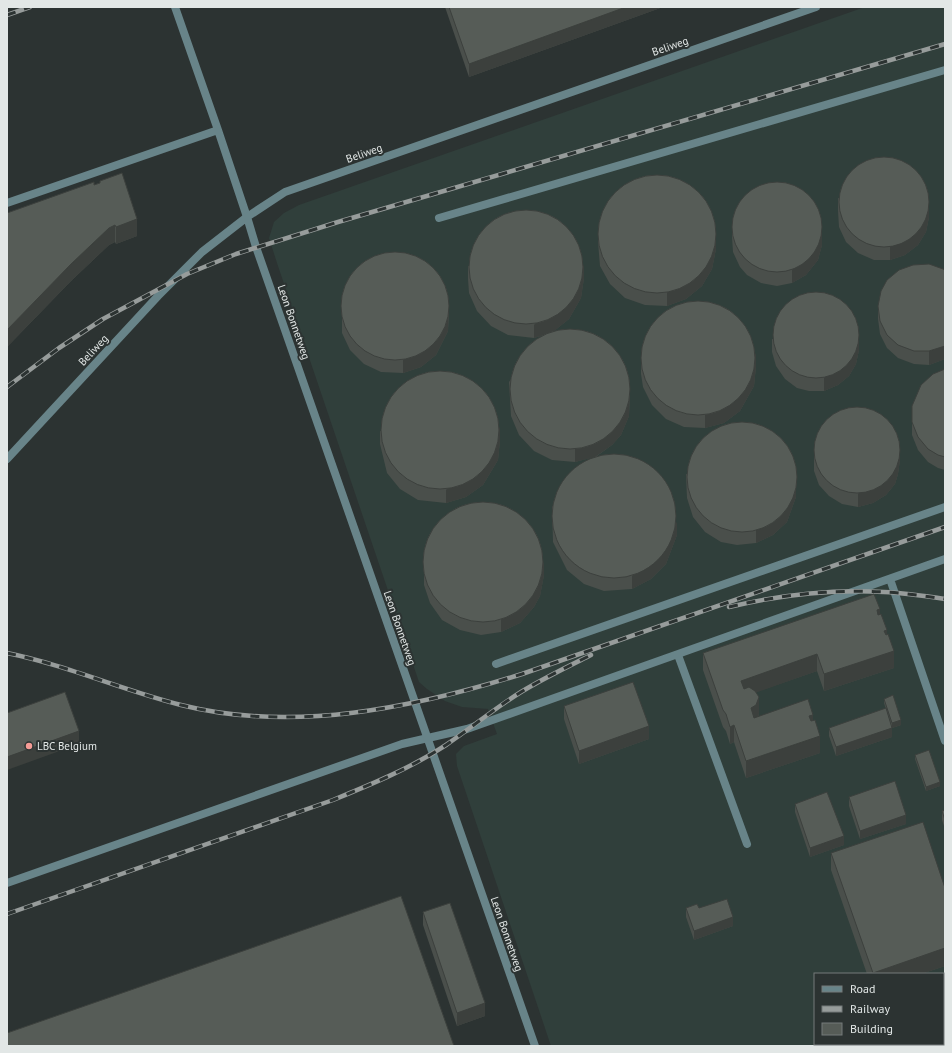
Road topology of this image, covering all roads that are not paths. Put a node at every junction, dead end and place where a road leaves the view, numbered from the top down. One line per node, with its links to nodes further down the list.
1 (175, 7): 4 (street, Leon Bonnetweg)
2 (816, 7): 6 (street, Beliweg)
3 (945, 70): 7 (street)
4 (218, 130): 5 (street); 6 (street, Leon Bonnetweg)
5 (7, 203)
6 (247, 217): 8 (street, Beliweg); 14 (street, Leon Bonnetweg)
7 (439, 218)
8 (7, 459)
9 (945, 508): 13 (street)
10 (945, 559): 11 (street)
11 (890, 578): 12 (street); 15 (street)
12 (678, 654): 14 (street); 16 (street)
13 (496, 664)
14 (427, 739): 17 (street); 18 (street, Leon Bonnetweg)
15 (945, 741)
16 (747, 844)
17 (7, 883)
18 (535, 1046)

